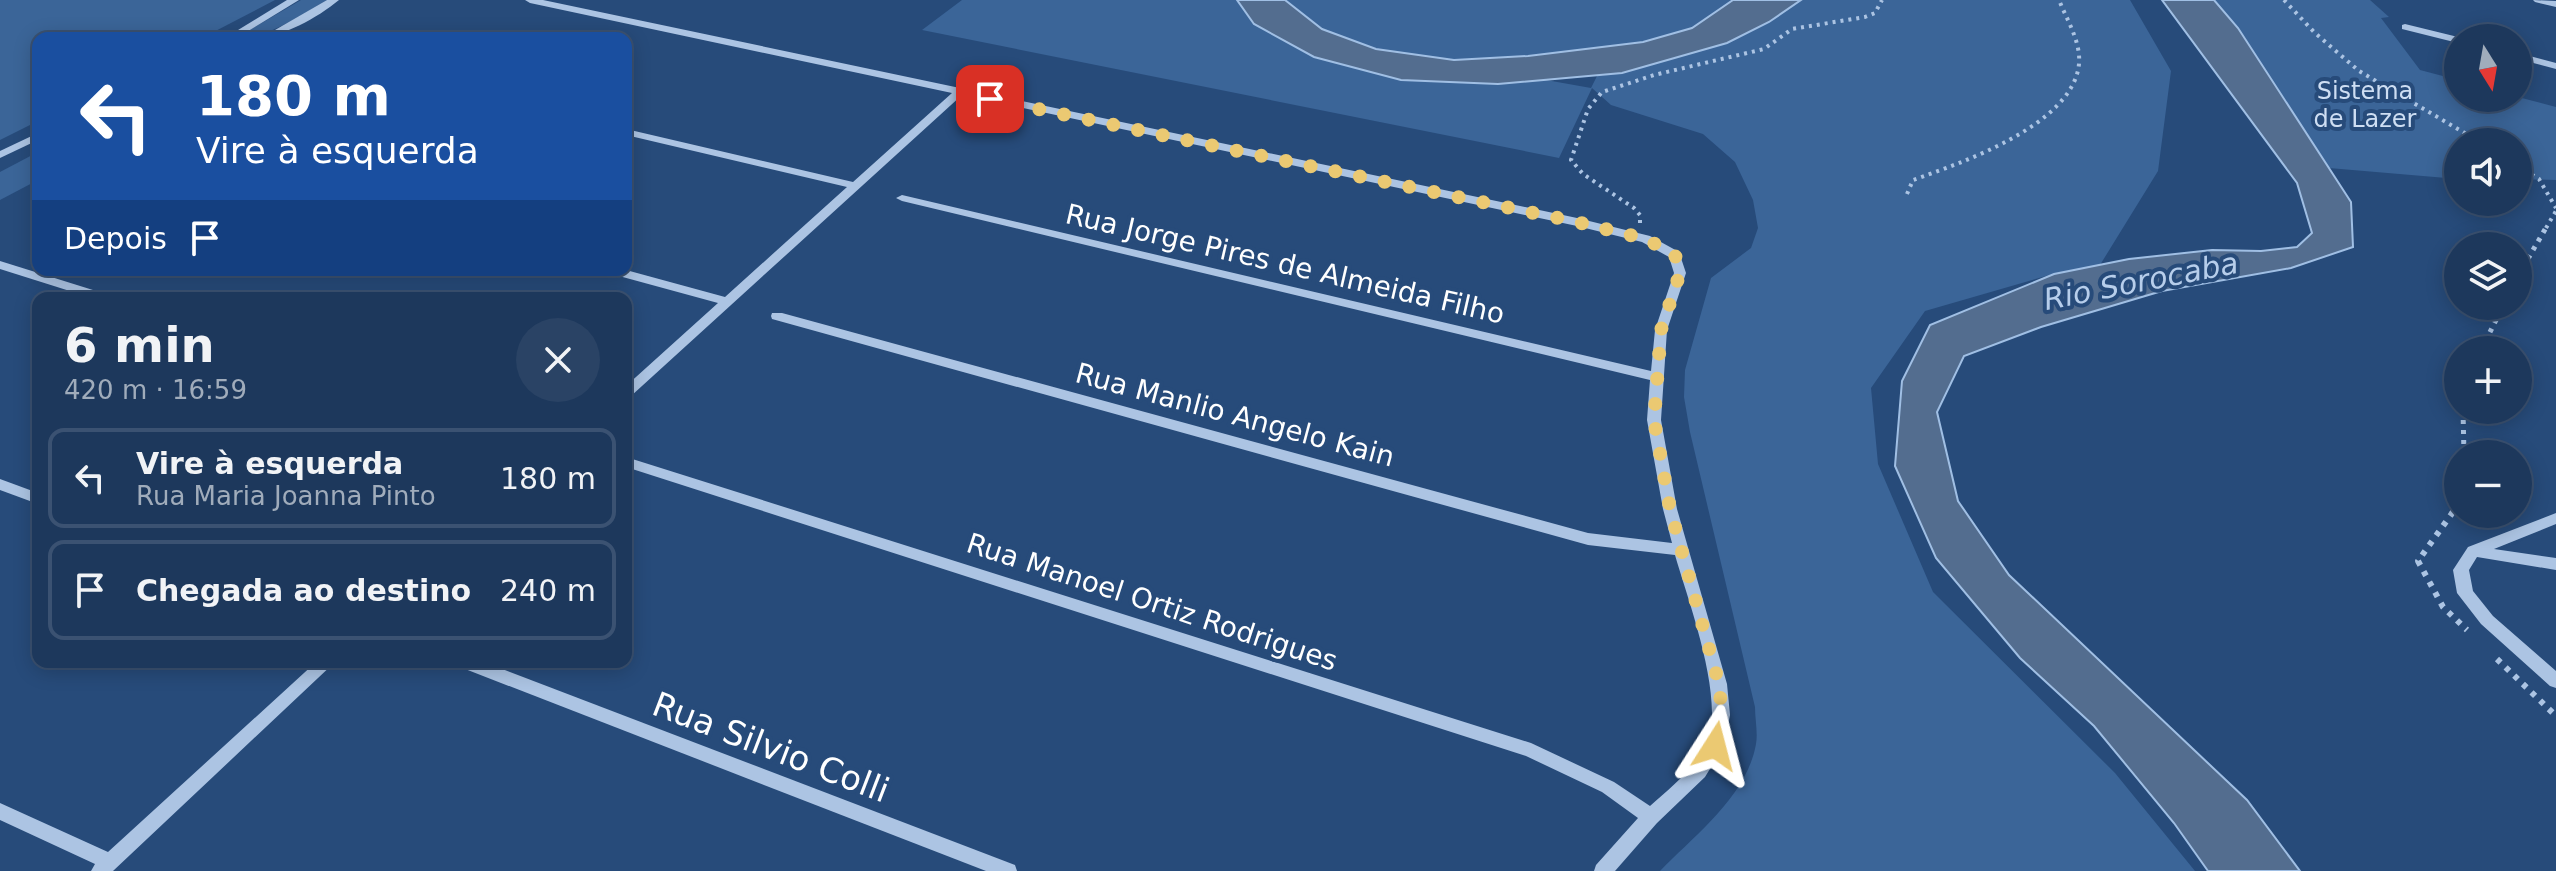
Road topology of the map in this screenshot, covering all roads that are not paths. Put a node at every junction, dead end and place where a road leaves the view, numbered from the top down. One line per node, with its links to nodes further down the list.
1 (294, 0): 7 (street)
2 (334, 0): 8 (street)
3 (530, 0): 12 (street)
4 (2538, 0): 5 (street)
5 (2556, 4)
6 (2405, 27): 9 (street)
7 (240, 32)
8 (278, 32)
9 (2444, 37)
10 (2532, 60): 11 (street)
11 (2556, 66)
12 (959, 92): 16 (street); 25 (street)
13 (632, 133): 16 (street)
14 (32, 139): 15 (street)
15 (0, 155)
16 (857, 186): 23 (street)
17 (902, 198): 25 (street, Rua Jorge Pires de Almeida Filho)
18 (0, 265): 19 (street)
19 (32, 275)
20 (632, 275): 23 (street)
21 (35, 276): 22 (street)
22 (86, 292)
23 (726, 301): 26 (street)
24 (777, 316): 31 (street, Rua Manlio Angelo Kain)
25 (1657, 377): 31 (street)
26 (632, 387)
27 (632, 464): 38 (street, Rua Manoel Ortiz Rodrigues)
28 (0, 484): 29 (street)
29 (32, 497)
30 (2556, 518): 32 (street)
31 (1682, 550): 38 (street)
32 (2473, 551): 33 (street); 36 (street)
33 (2556, 564)
34 (320, 668): 39 (street)
35 (482, 668): 40 (street, Rua Silvio Colli)
36 (2556, 681)
37 (0, 811): 39 (street)
38 (1651, 817): 41 (street)
39 (105, 866)
40 (1008, 871)
41 (1603, 871)

